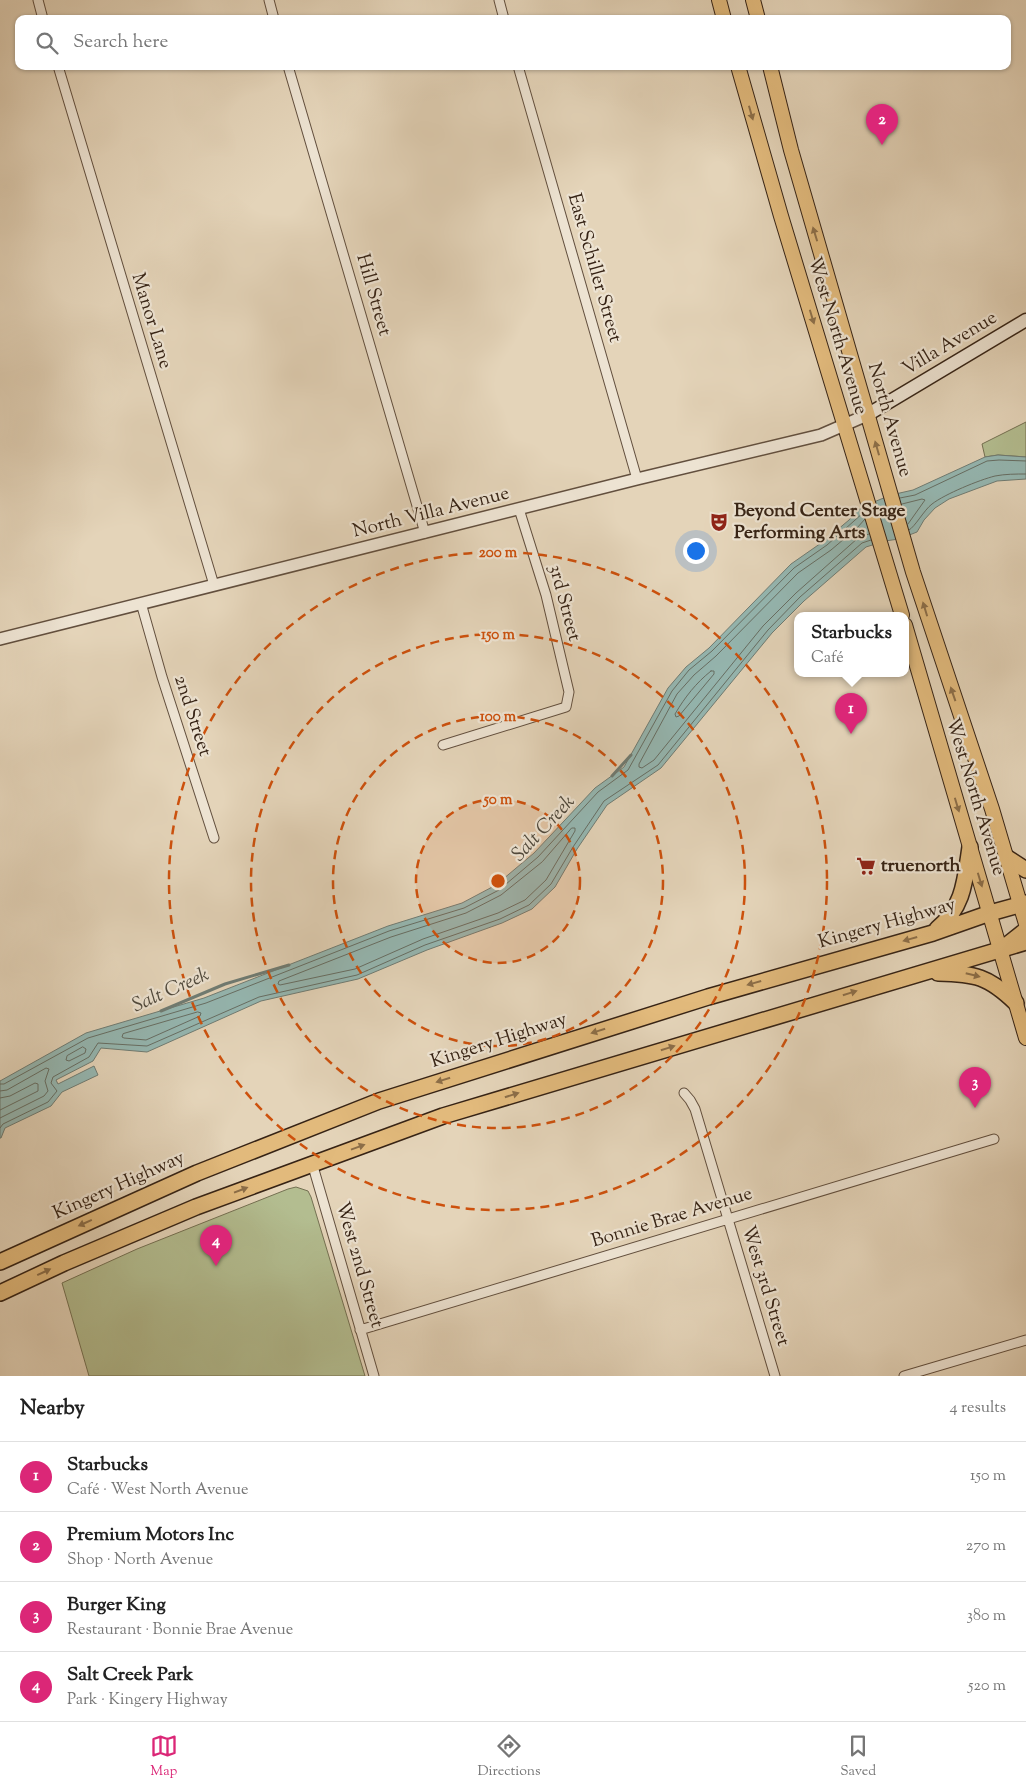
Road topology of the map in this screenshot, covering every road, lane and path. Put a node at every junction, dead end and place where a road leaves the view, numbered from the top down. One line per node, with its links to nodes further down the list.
1 (38, 0): 6 (street)
2 (269, 0): 7 (street)
3 (498, 0): 8 (street)
4 (719, 0): 9 (main road)
5 (753, 0): 10 (main road)
6 (43, 15)
7 (273, 15)
8 (503, 15)
9 (723, 15)
10 (757, 15)
11 (59, 70): 22 (street, Manor Lane)
12 (289, 70): 21 (street, Hill Street)
13 (519, 70): 19 (street, East Schiller Street)
14 (739, 70): 18 (main road, West North Avenue, one-way to 18)
15 (771, 70): 17 (main road, North Avenue, one-way to 15)
16 (1026, 320): 17 (main road, Villa Avenue)
17 (868, 415): 18 (street, North Villa Avenue); 30 (main road, North Avenue, one-way to 17)
18 (845, 426): 19 (street, North Villa Avenue); 24 (main road, West North Avenue)
19 (637, 479): 20 (street, North Villa Avenue)
20 (519, 508): 21 (street, North Villa Avenue); 27 (street, 3rd Street)
21 (425, 533): 22 (street, North Villa Avenue)
22 (214, 585): 23 (street, North Villa Avenue)
23 (142, 603): 25 (street, North Villa Avenue); 28 (street, 2nd Street)
24 (901, 612)
25 (0, 639)
26 (909, 639): 29 (main road, West North Avenue, one-way to 29)
27 (443, 745)
28 (214, 838)
29 (970, 848): 33 (main road, West North Avenue, one-way to 33); 36 (highway)
30 (1006, 857): 31 (highway); 32 (main road, North Avenue)
31 (1026, 870)
32 (1023, 904): 33 (highway, Kingery Highway); 34 (main road, North Avenue)
33 (990, 913): 36 (highway, Kingery Highway); 38 (main road, West North Avenue)
34 (1026, 924)
35 (1026, 930): 38 (highway)
36 (933, 933): 46 (highway, Kingery Highway, one-way to 46)
37 (1026, 942): 38 (highway)
38 (1000, 950): 39 (highway); 40 (main road, West North Avenue)
39 (924, 972): 40 (highway, one-way to 40); 44 (highway, one-way to 39)
40 (1016, 1003): 41 (main road, West North Avenue)
41 (1026, 1038)
42 (684, 1093): 45 (street, West 3rd Street)
43 (994, 1139): 45 (street, Bonnie Brae Avenue)
44 (312, 1163): 47 (highway, one-way to 44); 48 (street, West 2nd Street)
45 (728, 1219): 48 (street, Bonnie Brae Avenue); 51 (street, West 3rd Street)
46 (0, 1262)
47 (0, 1293)
48 (360, 1330): 50 (street, West 2nd Street)
49 (1026, 1340): 52 (street)
50 (374, 1376)
51 (775, 1376)
52 (904, 1376)

